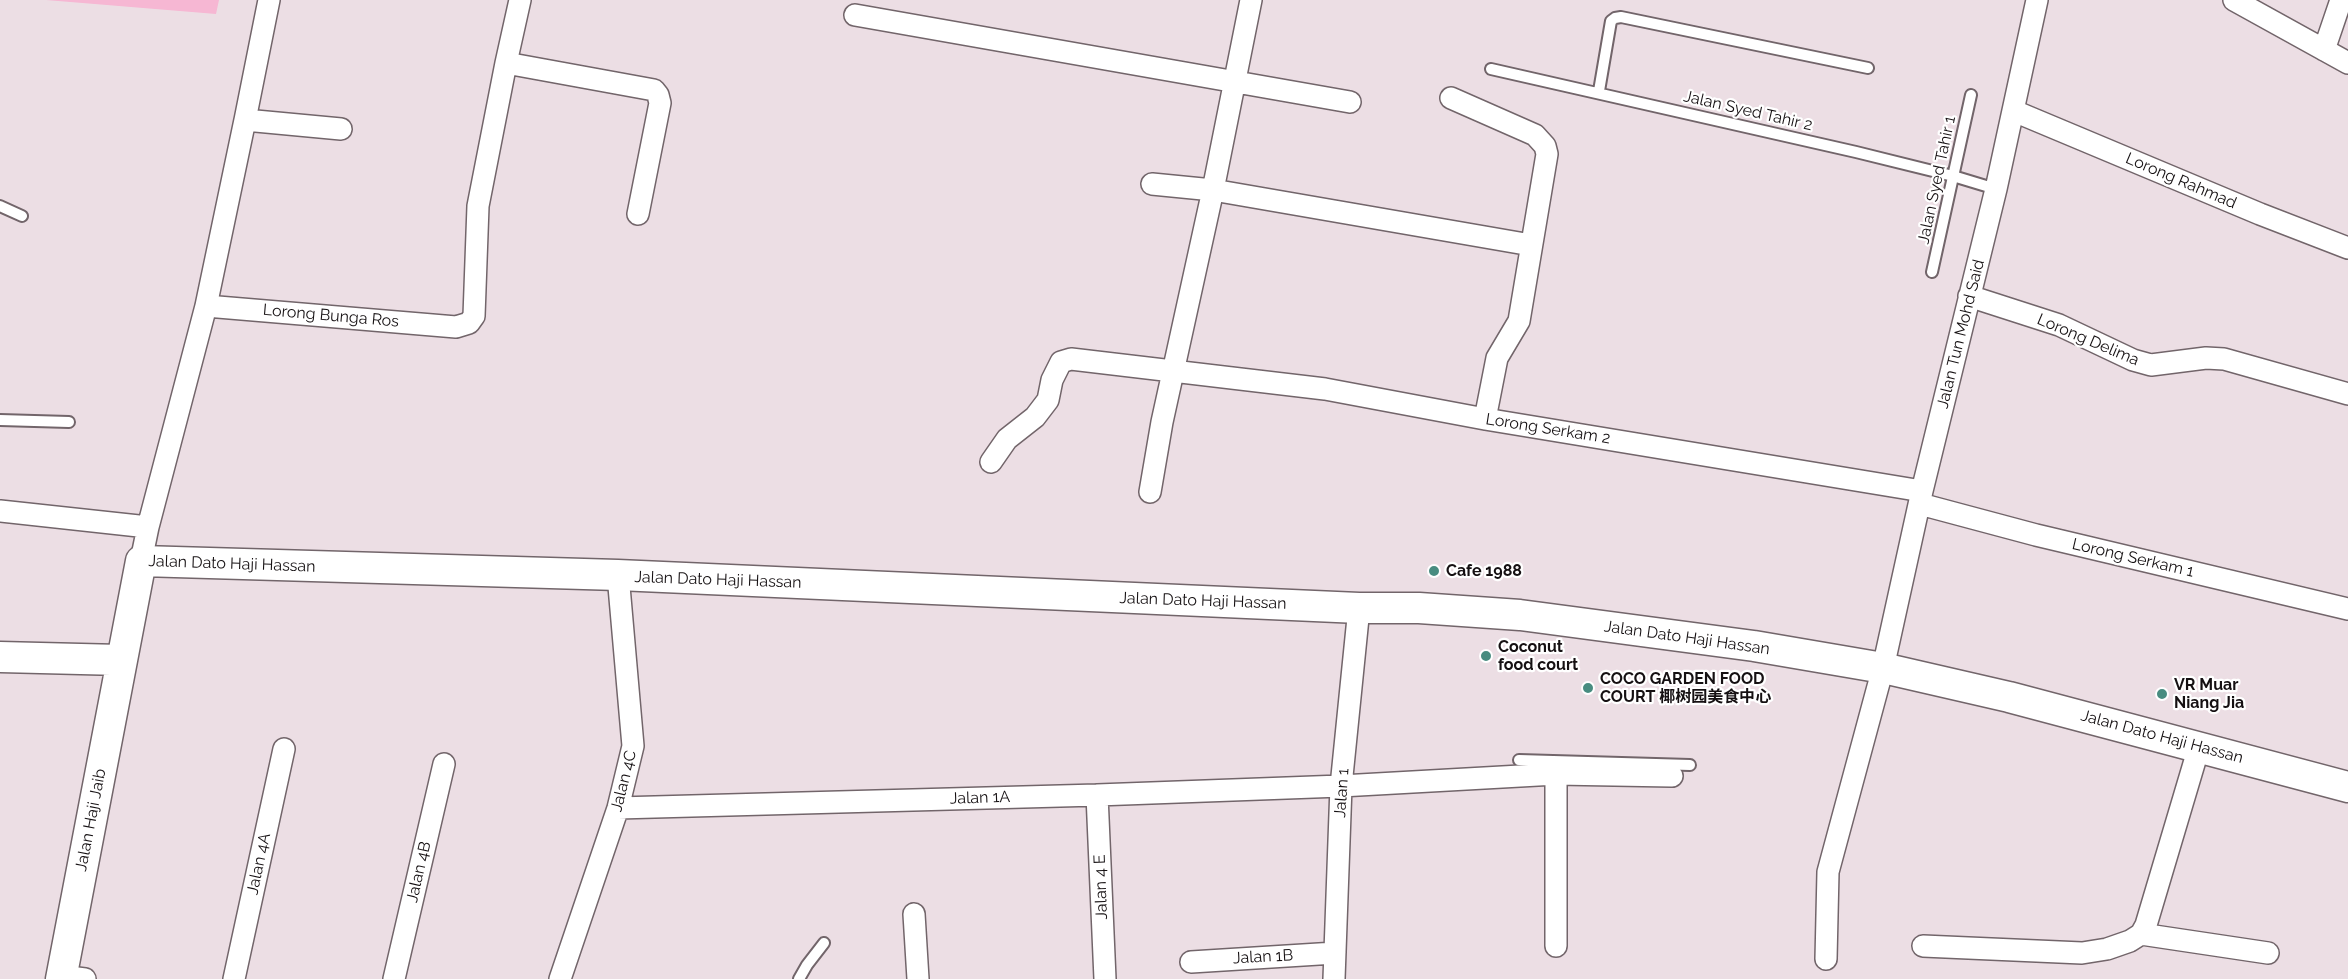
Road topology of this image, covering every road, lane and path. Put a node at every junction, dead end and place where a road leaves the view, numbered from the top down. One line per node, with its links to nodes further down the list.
1 (269, 0): 19 (street)
2 (520, 0): 9 (street)
3 (1251, 0): 13 (street)
4 (2037, 0): 18 (street, Jalan Tun Mohd Said)
5 (2234, 0): 8 (street)
6 (2341, 0): 8 (street)
7 (855, 15): 13 (street)
8 (2324, 50): 10 (street)
9 (506, 63): 26 (street); 32 (street, Lorong Bunga Ros)
10 (2348, 63)
11 (1868, 68): 14 (lane)
12 (1491, 69): 14 (lane, Jalan Syed Tahir 2)
13 (1234, 82): 17 (street); 24 (street)
14 (1599, 92): 21 (lane, Jalan Syed Tahir 2)
15 (1971, 95): 21 (lane, Jalan Syed Tahir 1)
16 (1451, 99): 28 (street)
17 (1350, 102)
18 (2014, 111): 23 (street, Jalan Tun Mohd Said); 29 (street, Lorong Rahmad)
19 (245, 120): 20 (street); 32 (street)
20 (341, 129)
21 (1953, 176): 23 (lane, Jalan Syed Tahir 2); 30 (lane, Jalan Syed Tahir 1)
22 (1152, 184): 24 (street)
23 (1996, 189): 31 (street, Jalan Tun Mohd Said)
24 (1213, 190): 28 (street); 33 (street)
25 (0, 206): 27 (lane)
26 (638, 214)
27 (22, 216)
28 (1532, 245): 35 (street)
29 (2348, 248)
30 (1932, 272)
31 (1969, 296): 34 (street, Lorong Delima); 40 (street, Jalan Tun Mohd Said)
32 (206, 306): 42 (street)
33 (1172, 371): 35 (street, Lorong Serkam 2); 38 (street, Lorong Serkam 2); 39 (street)
34 (2348, 394)
35 (1485, 419): 40 (street, Lorong Serkam 2)
36 (0, 420): 37 (lane)
37 (69, 422)
38 (991, 462)
39 (1150, 492)
40 (1921, 498): 46 (street, Lorong Serkam 1); 49 (street, Jalan Tun Mohd Said)
41 (0, 511): 42 (street)
42 (148, 527): 43 (street)
43 (141, 561): 44 (street, Jalan Dato Haji Hassan); 48 (street, Jalan Dato Haji Hassan)
44 (618, 575): 45 (street, Jalan Dato Haji Hassan); 60 (street, Jalan 4C)
45 (1359, 608): 49 (street, Jalan Dato Haji Hassan); 57 (street, Jalan 1)
46 (2348, 609)
47 (0, 657): 48 (street)
48 (121, 660): 70 (street, Jalan Haji Jaib)
49 (1883, 668): 50 (street, Jalan Dato Haji Hassan); 68 (street, Jalan Tun Mohd Said)
50 (2199, 747): 58 (street, Jalan Dato Haji Hassan); 62 (street)
51 (284, 749): 71 (street, Jalan 4A)
52 (1519, 760): 54 (lane)
53 (444, 764): 72 (street, Jalan 4B)
54 (1629, 769): 55 (street, Jalan 1A); 56 (street, Jalan 1A)
55 (1681, 770)
56 (1556, 774): 57 (street, Jalan 1A); 64 (street)
57 (1341, 786): 59 (street, Jalan 1A); 66 (street, Jalan 1)
58 (2348, 787)
59 (1097, 795): 60 (street, Jalan 1A); 76 (street, Jalan 4 E)
60 (618, 808): 73 (street, Jalan 4C)
61 (914, 914): 75 (street)
62 (2141, 934): 65 (street); 67 (street)
63 (824, 943): 74 (lane)
64 (1556, 946)
65 (1923, 946)
66 (1335, 953): 69 (street, Jalan 1B); 77 (street, Jalan 1)
67 (2268, 953)
68 (1826, 959)
69 (1191, 962)
70 (69, 978)
71 (234, 979)
72 (394, 979)
73 (560, 979)
74 (799, 979)
75 (918, 979)
76 (1105, 979)
77 (1334, 979)

